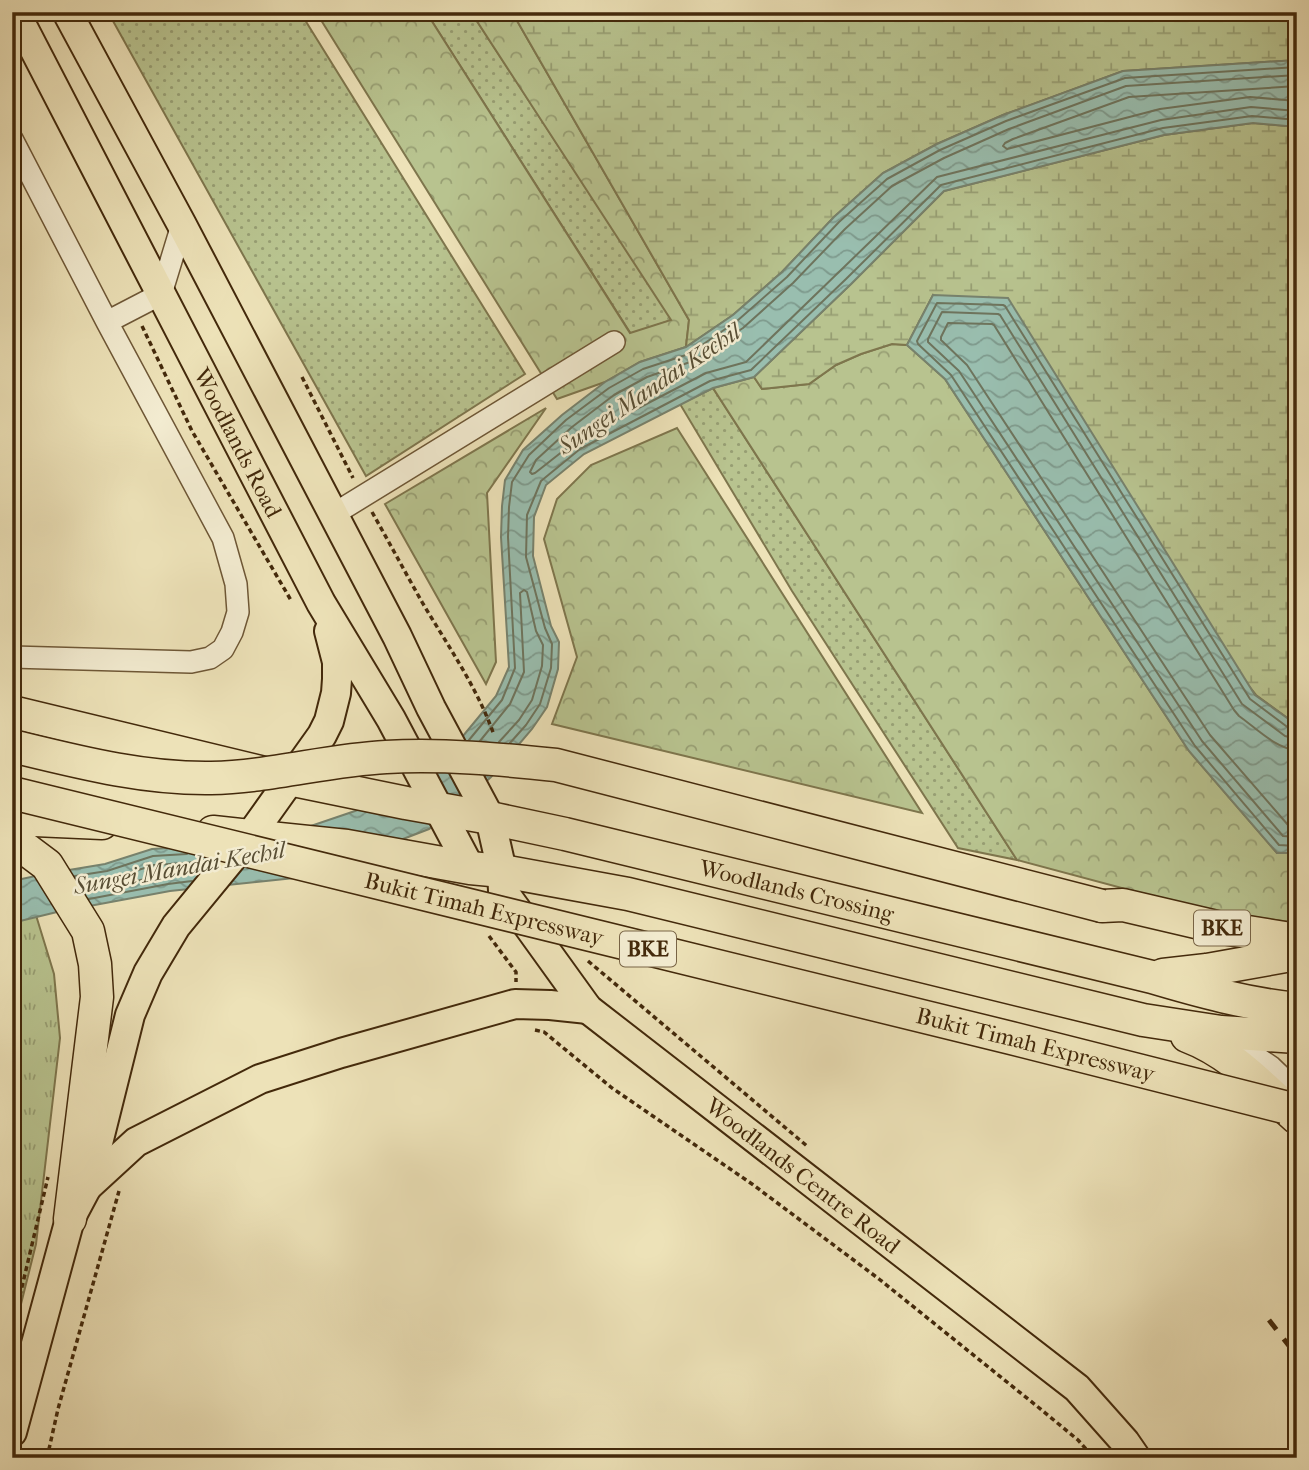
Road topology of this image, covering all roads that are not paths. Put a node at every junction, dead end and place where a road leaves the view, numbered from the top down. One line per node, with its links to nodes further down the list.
1 (15, 12): 5 (main road, Woodlands Road)
2 (67, 12): 4 (main road)
3 (12, 139): 6 (lane)
4 (182, 225): 5 (lane); 8 (main road)
5 (161, 294): 6 (lane); 9 (main road, Woodlands Road)
6 (107, 322): 10 (lane)
7 (614, 342): 8 (lane)
8 (334, 514): 17 (main road)
9 (321, 603): 13 (main road); 15 (main road, Woodlands Road)
10 (12, 657)
11 (12, 712): 13 (highway, Woodlands Crossing)
12 (12, 746): 22 (highway, BKE, bridge)
13 (289, 779): 15 (highway, Woodlands Crossing); 18 (main road)
14 (12, 793): 32 (highway, Bukit Timah Expressway / BKE, bridge)
15 (440, 808): 17 (highway, Woodlands Crossing); 20 (main road, Woodlands Road)
16 (12, 818): 18 (highway, Woodlands Crossing)
17 (490, 818): 21 (main road); 23 (highway, Woodlands Crossing)
18 (239, 834): 20 (highway, Woodlands Crossing); 33 (main road)
19 (12, 841): 34 (highway)
20 (470, 868): 21 (highway, Woodlands Crossing)
21 (502, 871): 26 (main road, Woodlands Centre Road); 28 (highway, Woodlands Crossing)
22 (1295, 950): 23 (highway, Woodlands Crossing)
23 (1152, 976): 24 (highway, Woodlands Crossing)
24 (1236, 999): 25 (highway, Woodlands Crossing); 27 (highway)
25 (1297, 999)
26 (588, 1009): 33 (main road); 36 (main road, Woodlands Centre Road)
27 (1297, 1009)
28 (1143, 1020): 29 (highway, Woodlands Crossing); 32 (highway, Woodlands Crossing)
29 (1221, 1032): 30 (highway, Woodlands Crossing); 31 (highway, Woodlands Crossing); 32 (lane)
30 (1297, 1037)
31 (1297, 1060)
32 (1292, 1106)
33 (87, 1187): 34 (main road)
34 (70, 1219): 35 (main road)
35 (12, 1432)
36 (1136, 1458)

